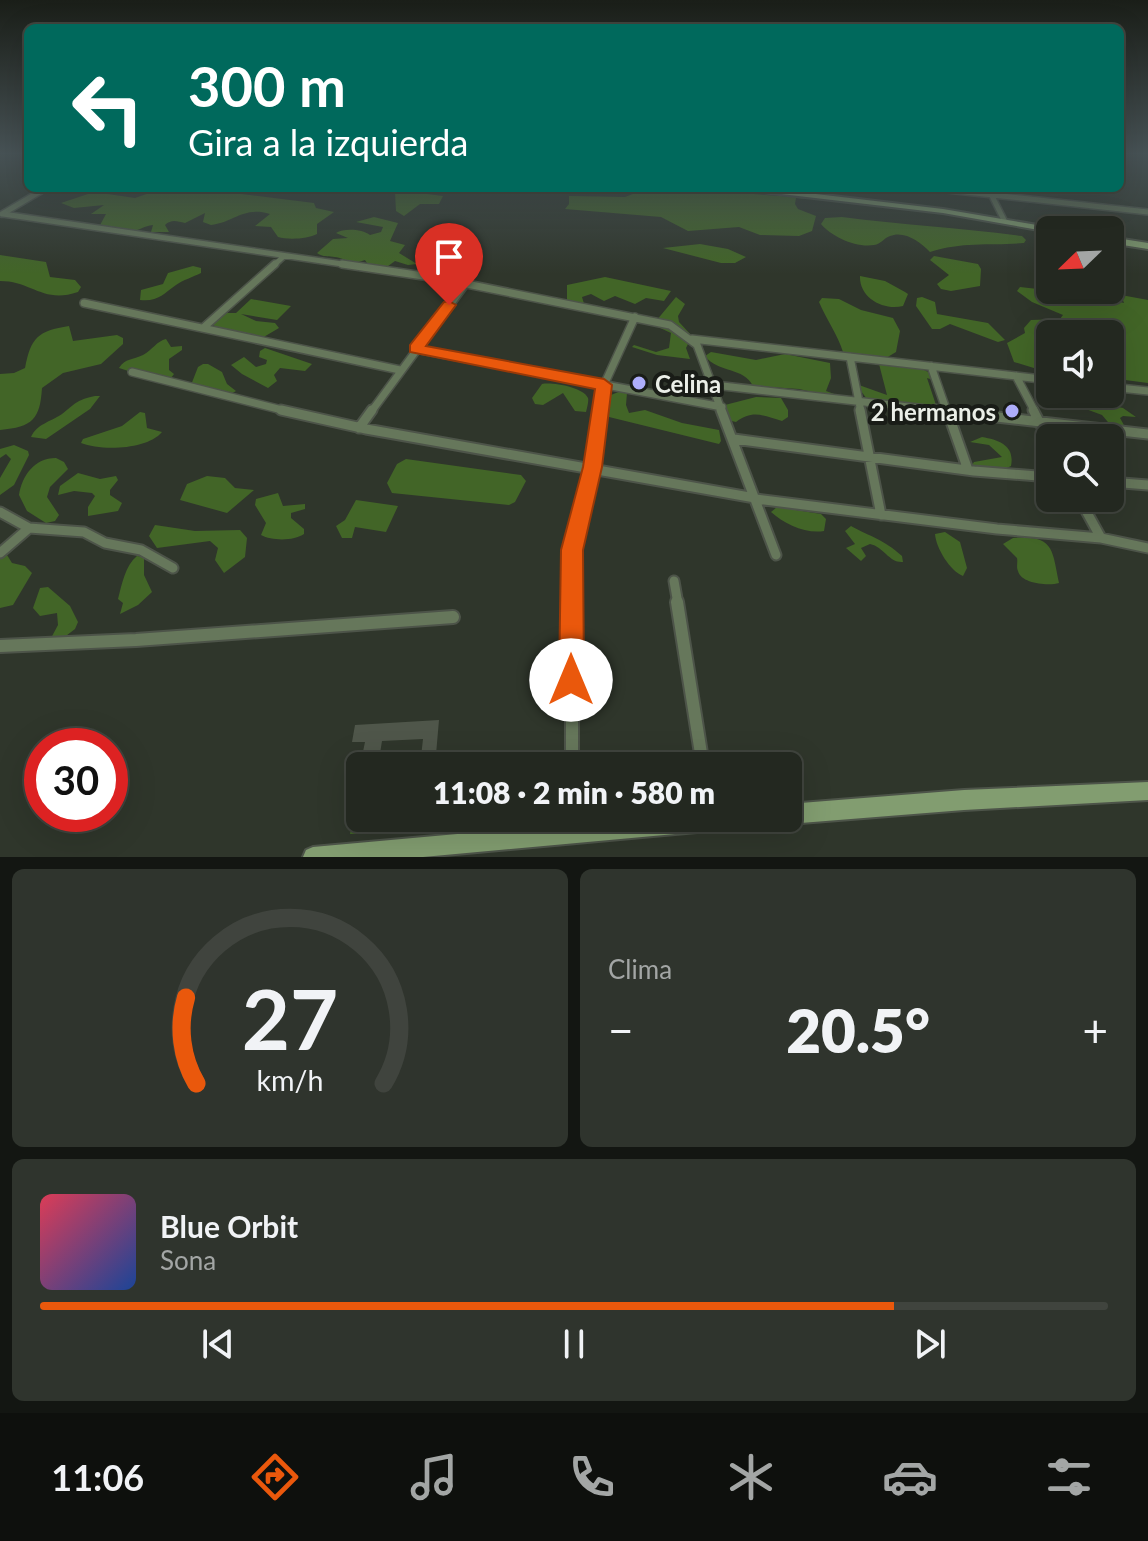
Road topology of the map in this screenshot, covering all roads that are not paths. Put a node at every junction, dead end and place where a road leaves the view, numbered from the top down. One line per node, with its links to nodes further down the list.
1 (36, 194): 6 (street)
2 (812, 194): 7 (street)
3 (991, 194): 7 (street)
4 (1013, 194): 5 (street)
5 (1148, 212)
6 (2, 214): 11 (street)
7 (1004, 220): 8 (street)
8 (1036, 226)
9 (1124, 242): 10 (street)
10 (1148, 246)
11 (284, 256): 12 (street); 15 (street)
12 (466, 283): 14 (street); 17 (street)
13 (84, 303): 15 (street)
14 (635, 317): 16 (street); 24 (street)
15 (203, 328): 20 (street)
16 (691, 339): 18 (street); 25 (street)
17 (416, 349): 20 (street); 24 (street)
18 (850, 357): 19 (street); 29 (street)
19 (931, 366): 22 (street); 31 (street)
20 (400, 370): 33 (street)
21 (132, 372): 33 (street)
22 (1016, 376): 23 (street); 32 (street)
23 (1036, 378)
24 (604, 385): 30 (street); 37 (street)
25 (714, 385): 27 (street); 30 (street)
26 (1124, 388): 28 (street)
27 (738, 389): 29 (street); 30 (street)
28 (1148, 391)
29 (859, 402): 31 (street); 36 (street)
30 (721, 404): 35 (street)
31 (947, 412): 32 (street); 38 (street)
32 (1040, 423): 34 (street)
33 (359, 428): 37 (street)
34 (1148, 434)
35 (734, 439): 36 (street); 42 (street)
36 (870, 457): 38 (street); 45 (street)
37 (593, 467): 42 (street); 55 (street)
38 (968, 470): 39 (street)
39 (1036, 476)
40 (1124, 483): 41 (street)
41 (1148, 485)
42 (755, 498): 45 (street); 50 (street)
43 (0, 512): 46 (street)
44 (1087, 512): 47 (street)
45 (881, 515): 47 (street)
46 (29, 528): 49 (street); 51 (street)
47 (1101, 538): 48 (street)
48 (1148, 548)
49 (0, 553)
50 (776, 555)
51 (173, 568)
52 (674, 581): 56 (street)
53 (453, 617): 54 (street)
54 (0, 646)
55 (572, 752)
56 (701, 752)
57 (1148, 791): 58 (street)
58 (802, 812)
59 (522, 832): 60 (street)
60 (313, 857)

